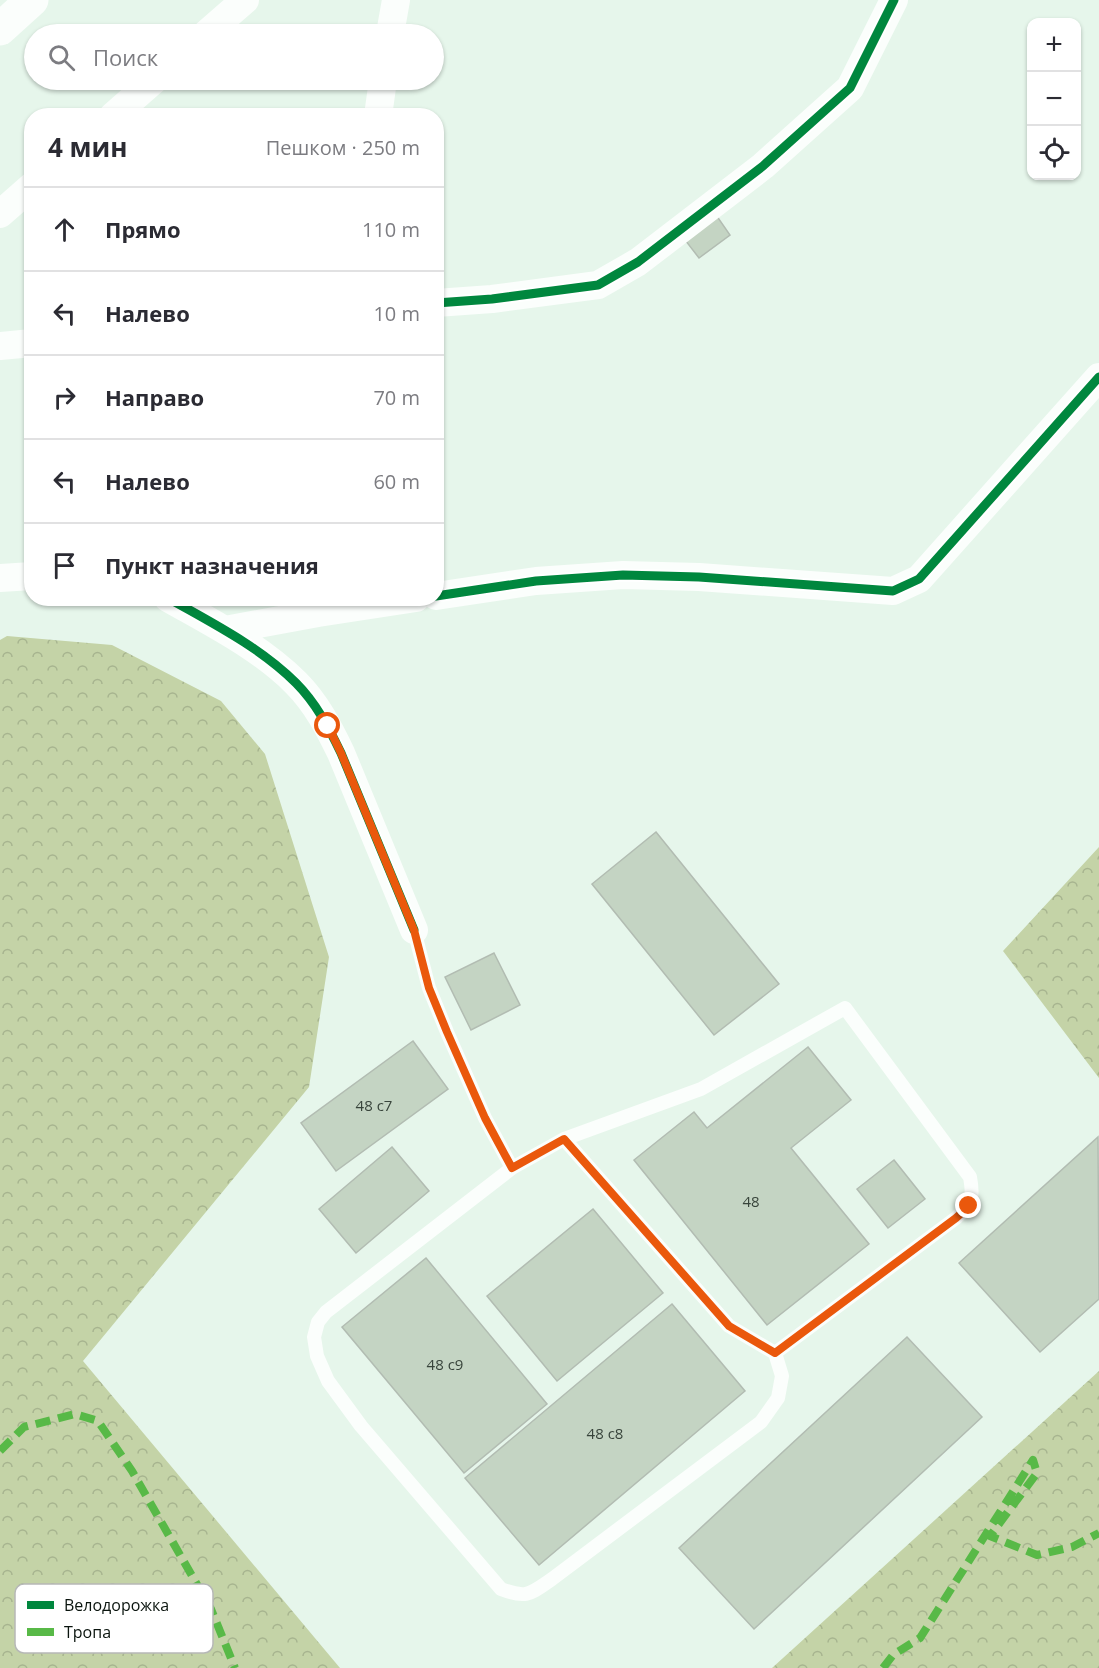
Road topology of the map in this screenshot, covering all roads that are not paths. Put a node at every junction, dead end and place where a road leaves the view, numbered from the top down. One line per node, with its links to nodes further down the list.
1 (32, 0): 7 (main road)
2 (245, 0): 5 (street)
3 (396, 0): 6 (street)
4 (894, 0): 14 (street)
5 (217, 24)
6 (392, 24)
7 (0, 29)
8 (143, 90): 10 (street)
9 (382, 90): 11 (street)
10 (122, 108)
11 (379, 108)
12 (24, 193): 13 (street)
13 (0, 214)
14 (444, 302)
15 (24, 344): 16 (street)
16 (0, 346)
17 (1099, 377): 20 (street)
18 (24, 576): 19 (street)
19 (0, 578)
20 (444, 595)
21 (182, 606): 23 (street)
22 (364, 606): 23 (street)
23 (225, 630): 24 (street)
24 (414, 930): 26 (lane)
25 (564, 1139): 26 (lane); 27 (lane); 27 (lane)
26 (512, 1168): 27 (lane)
27 (775, 1353)

